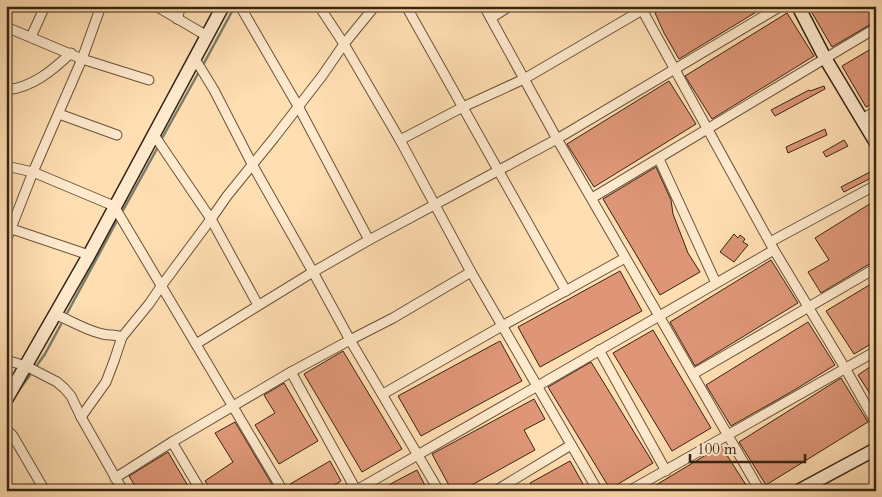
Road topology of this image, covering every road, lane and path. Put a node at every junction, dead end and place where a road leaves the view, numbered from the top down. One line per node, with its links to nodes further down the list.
1 (45, 6): 20 (street)
2 (101, 6): 23 (street)
3 (156, 6): 16 (street)
4 (181, 6): 16 (street)
5 (223, 6): 19 (street)
6 (240, 6): 30 (street)
7 (318, 6): 21 (street)
8 (375, 6): 21 (street)
9 (406, 6): 31 (street)
10 (484, 6): 15 (street)
11 (510, 6): 15 (street)
12 (781, 6): 26 (street)
13 (798, 6): 24 (street)
14 (644, 8): 26 (street); 27 (street)
15 (491, 18): 27 (street)
16 (177, 19): 19 (street)
17 (6, 27): 20 (street)
18 (876, 28): 24 (street)
19 (207, 36): 25 (street)
20 (31, 37): 22 (street)
21 (344, 44): 30 (street); 39 (street)
22 (71, 53): 23 (street); 29 (street)
23 (82, 58): 28 (street); 33 (street)
24 (825, 58): 34 (street); 35 (street)
25 (195, 59): 37 (street); 42 (street)
26 (674, 69): 35 (street); 38 (street)
27 (524, 79): 31 (street); 38 (street)
28 (149, 80)
29 (6, 90)
30 (298, 106): 42 (street); 52 (street)
31 (462, 107): 39 (street); 44 (street)
32 (876, 111): 34 (street)
33 (59, 114): 36 (street); 45 (street)
34 (862, 119): 40 (street)
35 (708, 129): 41 (street); 54 (street)
36 (117, 135)
37 (154, 135): 49 (street); 50 (street)
38 (557, 139): 44 (street); 47 (street)
39 (400, 140): 48 (street)
40 (876, 143)
41 (659, 159): 47 (street); 60 (street)
42 (252, 164): 50 (street); 58 (street)
43 (6, 166): 45 (street)
44 (499, 171): 48 (street); 62 (street)
45 (33, 172): 49 (street); 51 (street)
46 (876, 184): 54 (street)
47 (592, 198): 56 (street)
48 (435, 204): 52 (street); 59 (street)
49 (114, 206): 55 (street); 61 (street)
50 (211, 219): 61 (street); 63 (street)
51 (9, 228): 53 (street); 55 (street)
52 (369, 240): 58 (street)
53 (6, 241)
54 (772, 246): 60 (street); 64 (street)
55 (88, 255): 65 (street)
56 (625, 258): 62 (street); 66 (street)
57 (876, 268): 64 (street)
58 (313, 272): 63 (street); 69 (street)
59 (471, 272): 67 (street); 69 (street)
60 (716, 283): 66 (street)
61 (162, 284): 68 (street); 70 (street)
62 (566, 291): 67 (street)
63 (258, 306): 70 (street)
64 (808, 307): 75 (street); 77 (street)
65 (55, 314): 68 (street); 74 (street)
66 (659, 316): 71 (street); 77 (street)
67 (502, 326): 78 (street); 79 (street)
68 (122, 337): 82 (street)
69 (350, 340): 76 (street); 79 (street)
70 (196, 344): 81 (street)
71 (600, 350): 78 (street); 90 (street)
72 (876, 351): 75 (street)
73 (6, 360): 74 (street)
74 (26, 366): 80 (street); 82 (street)
75 (845, 368): 83 (street); 85 (street)
76 (291, 372): 81 (street); 92 (street)
77 (693, 374): 85 (street)
78 (537, 386): 87 (street); 89 (street)
79 (383, 394): 89 (street)
80 (6, 400)
81 (232, 406): 86 (street); 96 (street)
82 (81, 417): 91 (street)
83 (876, 423)
84 (6, 429): 93 (street)
85 (728, 435): 90 (street); 101 (street)
86 (172, 442): 91 (street); 95 (street)
87 (570, 445): 98 (street); 99 (street)
88 (876, 449): 102 (street)
89 (418, 455): 92 (street); 97 (street)
90 (666, 470): 100 (street)
91 (115, 478): 94 (street)
92 (356, 490)
93 (45, 491)
94 (123, 491)
95 (201, 491)
96 (283, 491)
97 (439, 491)
98 (495, 491)
99 (598, 491)
100 (629, 491)
101 (760, 491)
102 (798, 491)

